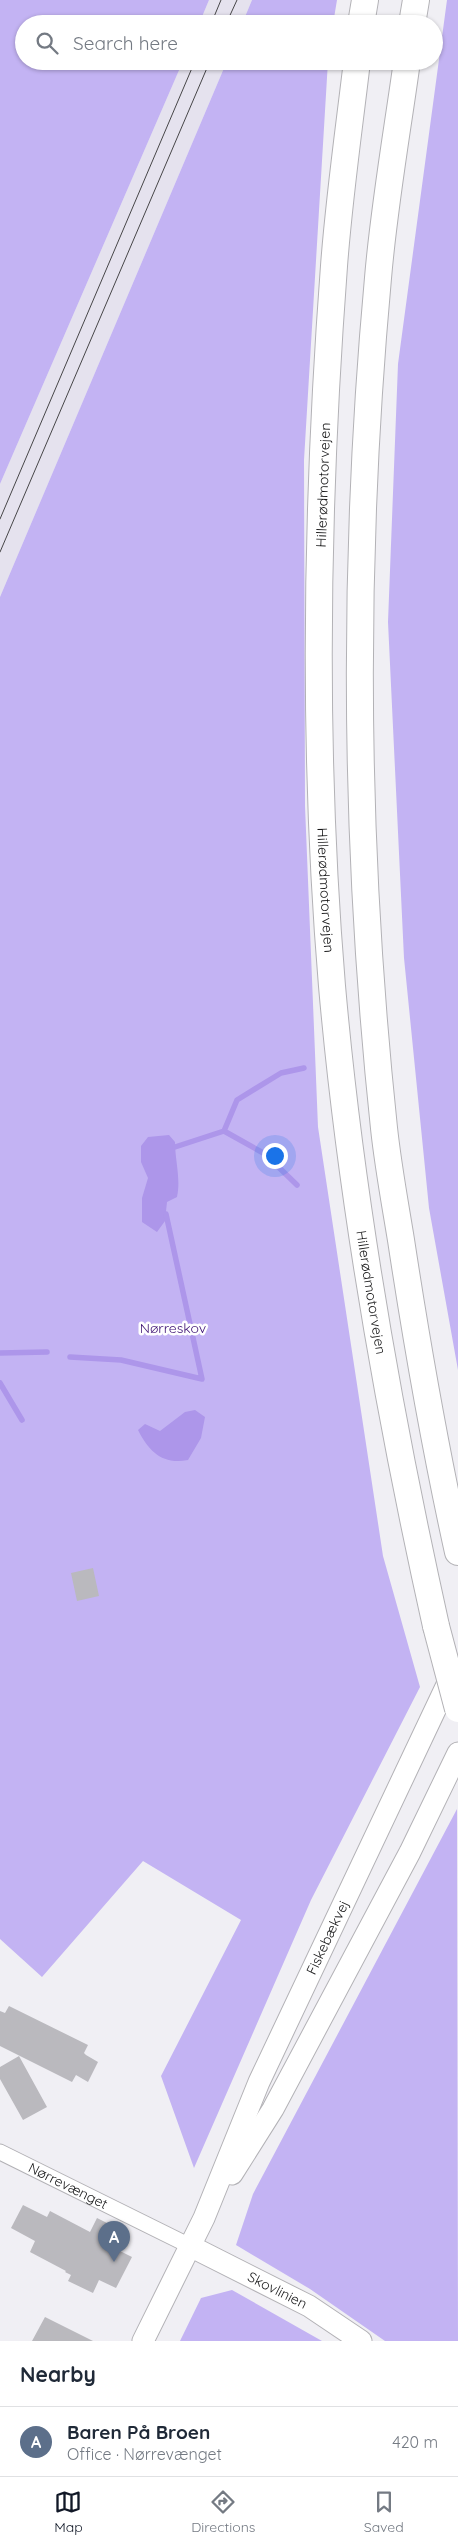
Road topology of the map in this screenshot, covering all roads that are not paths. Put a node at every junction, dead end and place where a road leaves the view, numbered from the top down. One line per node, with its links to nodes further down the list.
1 (365, 0): 3 (highway)
2 (416, 0): 4 (highway)
3 (363, 15)
4 (414, 15)
5 (356, 70): 9 (highway, Hillerødmotorvejen, bridge)
6 (405, 70): 7 (highway)
7 (458, 1552)
8 (458, 1661): 12 (street, Fiskebækvej)
9 (458, 1708)
10 (458, 1753): 12 (street, Fiskebækvej)
11 (0, 2152): 13 (street, Nørrevænget)
12 (204, 2218): 13 (street, Fiskebækvej)
13 (190, 2246): 14 (street, Fiskebækvej); 15 (street, Skovlinien)
14 (143, 2341)
15 (361, 2341)

